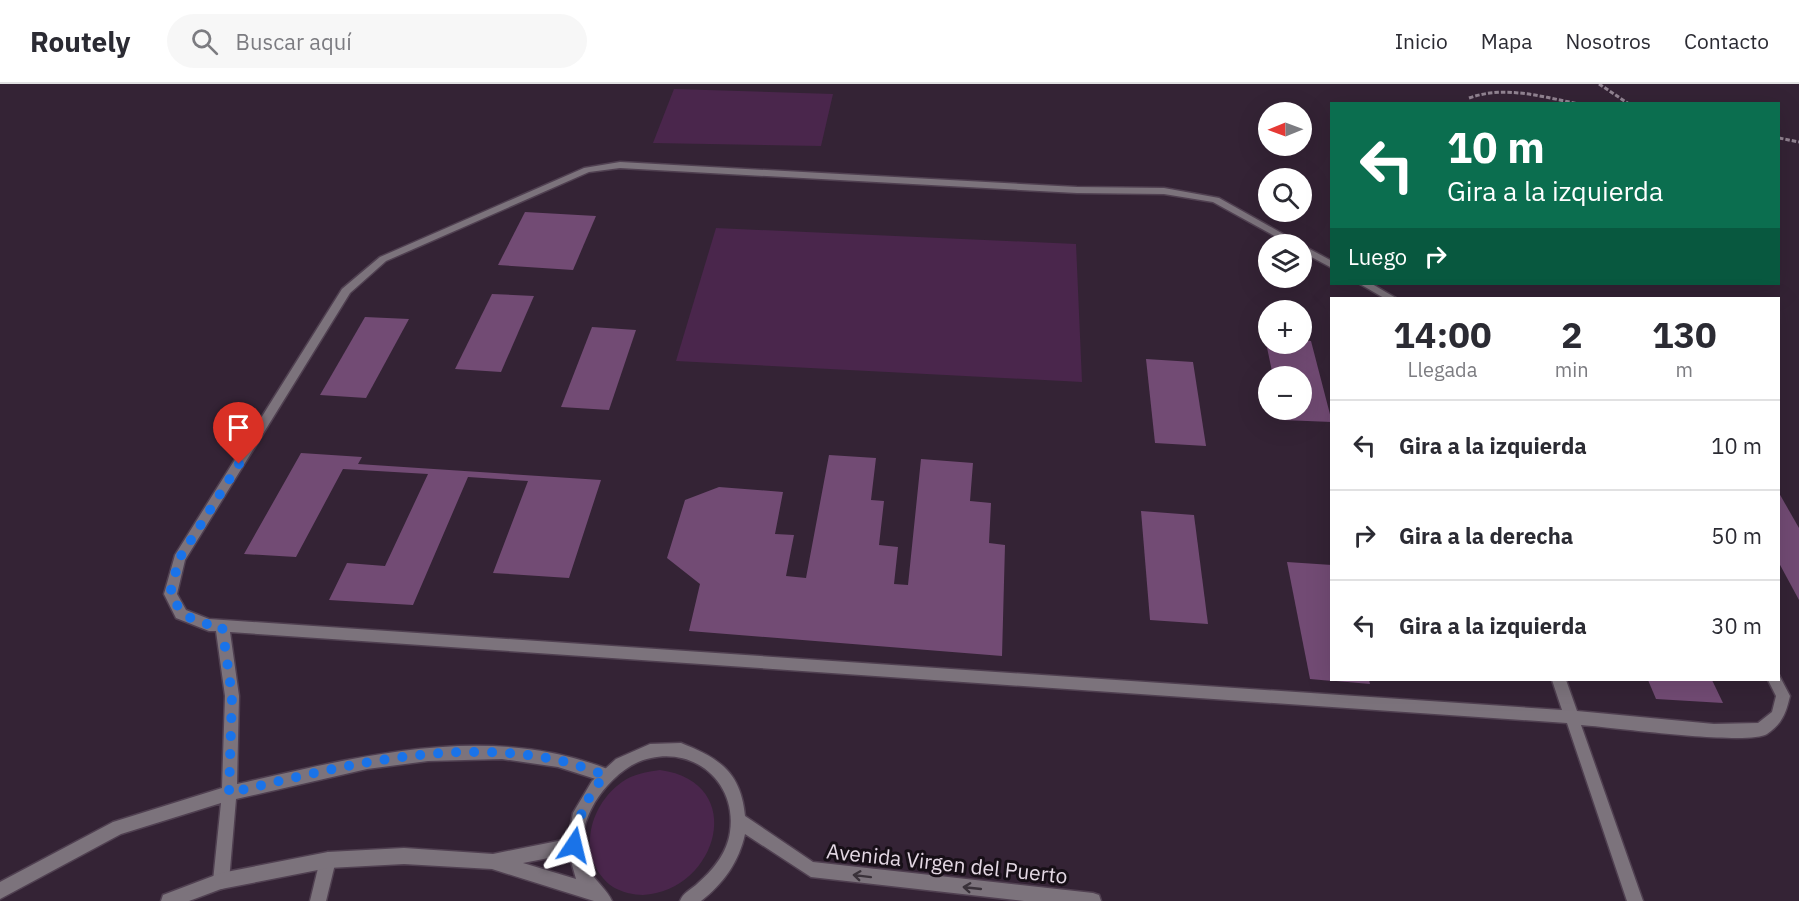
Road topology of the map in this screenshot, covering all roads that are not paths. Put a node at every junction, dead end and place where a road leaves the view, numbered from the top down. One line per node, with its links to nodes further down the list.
1 (1278, 234): 6 (street)
2 (1312, 254): 3 (street)
3 (1330, 264)
4 (1367, 285): 5 (street)
5 (1389, 297)
6 (222, 626): 9 (street); 11 (street)
7 (1559, 681): 9 (street)
8 (1776, 681): 9 (street)
9 (1572, 717): 23 (street)
10 (605, 775): 11 (street); 12 (street); 13 (street)
11 (229, 793): 16 (street); 17 (street)
12 (739, 821): 21 (street); 22 (street, Avenida Virgen del Puerto, one-way to 12)
13 (574, 845): 15 (street); 18 (street)
14 (328, 860): 15 (street); 16 (street); 20 (street)
15 (492, 861): 18 (street)
16 (221, 881): 19 (street)
17 (0, 891)
18 (598, 896)
19 (169, 901)
20 (318, 901)
21 (688, 901)
22 (1093, 901)
23 (1635, 901)

